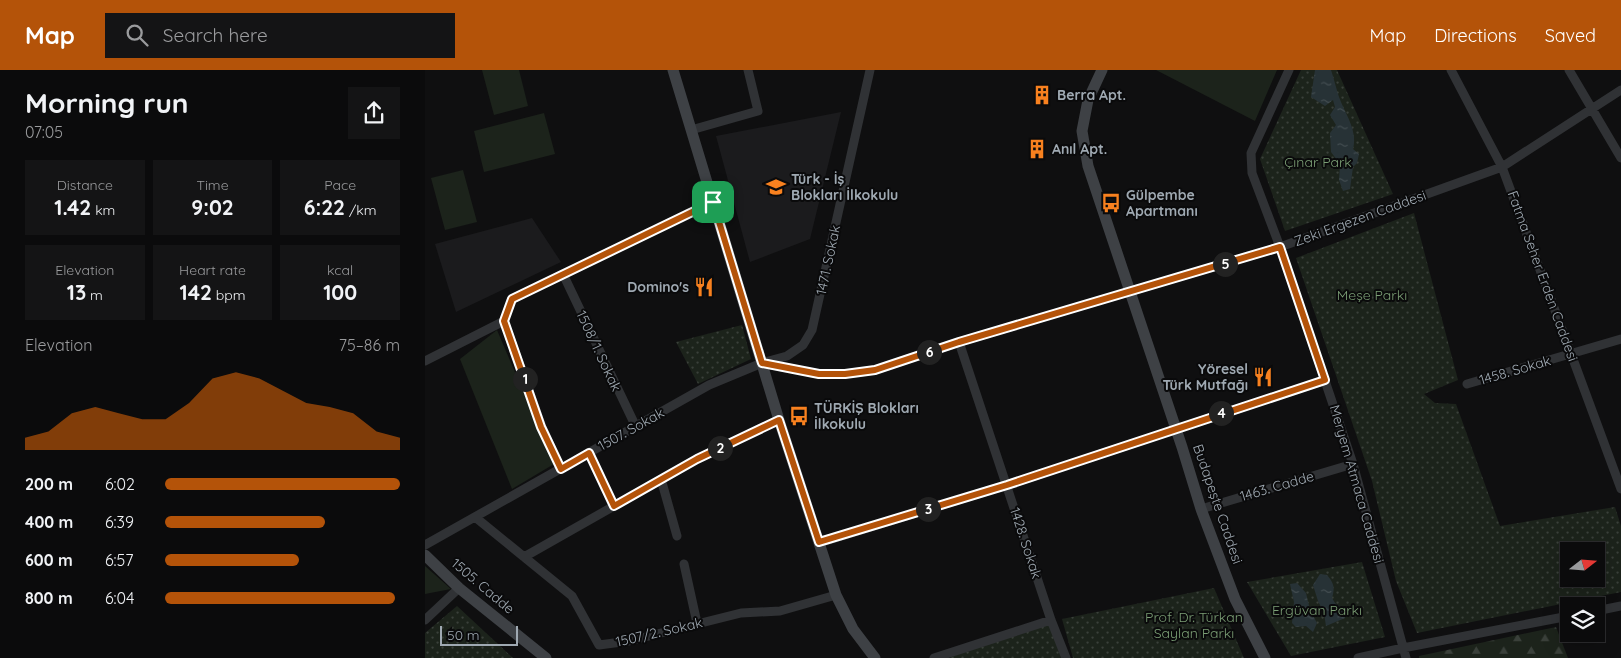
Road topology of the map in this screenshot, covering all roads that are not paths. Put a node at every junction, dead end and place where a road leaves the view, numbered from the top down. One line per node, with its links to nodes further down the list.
1 (673, 70): 10 (street)
2 (748, 70): 10 (street)
3 (869, 70): 22 (street, 1471. Sokak)
4 (1102, 70): 16 (street, Budapeşte Caddesi)
5 (1289, 70): 14 (street, Meryem Atmaca Caddesi)
6 (1451, 70): 12 (street, Fatma Seher Erden Caddesi)
7 (1569, 70): 9 (street)
8 (1621, 90): 9 (street, Zeki Ergezen Caddesi)
9 (1591, 109): 11 (street); 12 (street, Zeki Ergezen Caddesi)
10 (691, 130): 13 (street)
11 (1621, 158)
12 (1502, 167): 14 (street, Zeki Ergezen Caddesi); 20 (street, Fatma Seher Erden Caddesi)
13 (713, 202): 15 (street); 22 (street)
14 (1280, 247): 16 (street, Zeki Ergezen Caddesi); 23 (street, Meryem Atmaca Caddesi)
15 (563, 274): 17 (street); 26 (street, 1508/1. Sokak)
16 (1129, 292): 19 (street, Zeki Ergezen Caddesi); 27 (street, Budapeşte Caddesi)
17 (504, 321): 21 (street); 30 (street)
18 (1621, 339): 20 (street, 1458. Sokak)
19 (959, 342): 22 (street, Zeki Ergezen Caddesi); 32 (street, 1428. Sokak)
20 (1571, 354): 24 (street, 1458. Sokak); 33 (street, Fatma Seher Erden Caddesi)
21 (425, 361)
22 (762, 363): 25 (street); 26 (street, 1507. Sokak)
23 (1325, 380): 27 (street); 29 (street, Meryem Atmaca Caddesi)
24 (1467, 384)
25 (779, 420): 31 (street); 38 (street)
26 (635, 428): 28 (street, 1507. Sokak)
27 (1176, 428): 32 (street); 35 (street, Budapeşte Caddesi)
28 (589, 453): 30 (street, 1507. Sokak); 34 (street)
29 (1353, 464): 35 (street, 1463. Cadde); 50 (street, Meryem Atmaca Caddesi)
30 (561, 469): 36 (street, 1507. Sokak)
31 (661, 479): 34 (street); 37 (street)
32 (1007, 485): 38 (street); 48 (street, 1428. Sokak)
33 (1621, 489)
34 (614, 506): 40 (street)
35 (1201, 508): 55 (street, Budapeşte Caddesi)
36 (475, 517): 39 (street, 1507. Sokak); 40 (street, 1507/2. Sokak)
37 (677, 536)
38 (819, 542): 43 (street)
39 (425, 552): 42 (street, 1505. Cadde)
40 (524, 557): 49 (street, 1507/2. Sokak)
41 (684, 564): 49 (street)
42 (459, 588): 46 (street); 51 (street, 1505. Cadde)
43 (836, 595): 49 (street, 1507/2. Sokak); 52 (street)
44 (1621, 606): 45 (street)
45 (1605, 609)
46 (426, 617)
47 (1560, 618): 50 (street)
48 (1051, 620): 53 (street); 54 (street, 1428. Sokak)
49 (697, 624)
50 (1403, 648): 56 (street); 57 (street, Meryem Atmaca Caddesi)
51 (546, 658)
52 (875, 658)
53 (934, 658)
54 (1066, 658)
55 (1265, 658)
56 (1358, 658)
57 (1406, 658)

